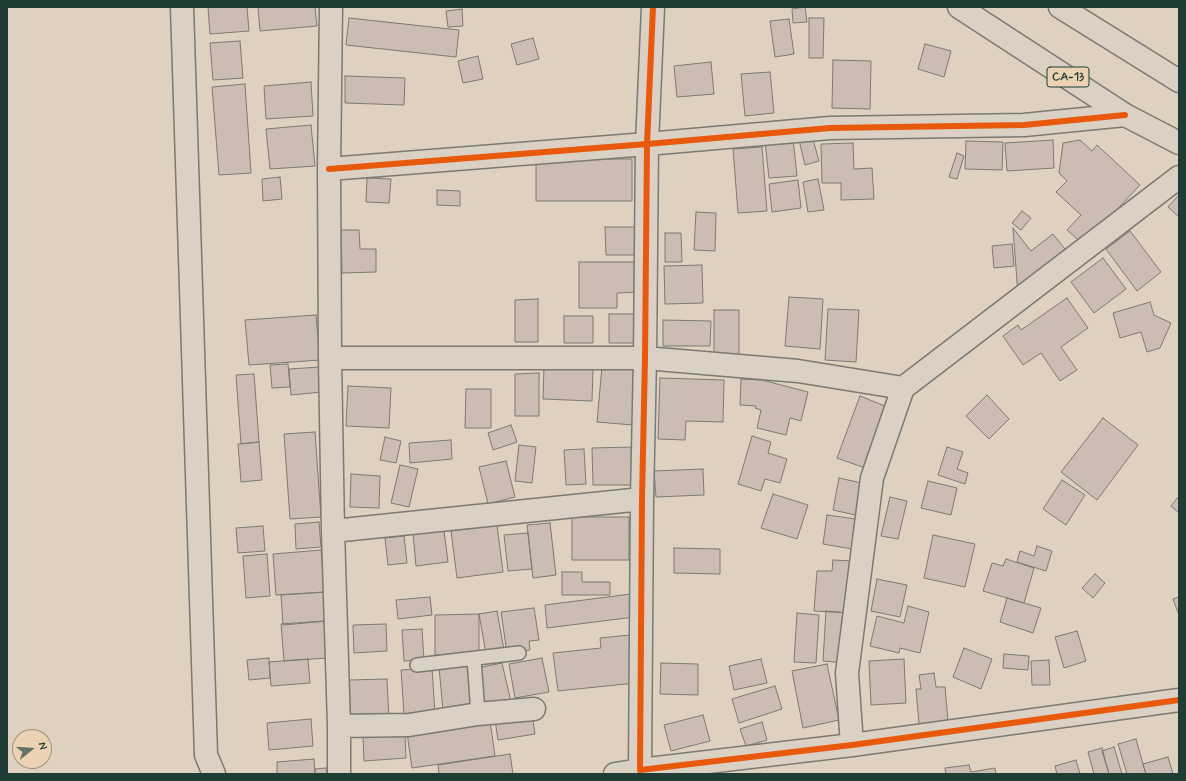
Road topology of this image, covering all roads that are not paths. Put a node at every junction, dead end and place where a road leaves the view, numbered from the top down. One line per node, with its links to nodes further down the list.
1 (182, 7): 26 (main road)
2 (331, 7): 10 (main road)
3 (653, 7): 9 (main road)
4 (959, 7): 7 (main road, CA-13)
5 (1060, 7): 6 (main road)
6 (1179, 81)
7 (1125, 115): 8 (main road, CA-13); 9 (main road)
8 (1179, 143)
9 (647, 144): 10 (main road); 13 (main road)
10 (329, 169): 12 (main road)
11 (1179, 177): 14 (main road)
12 (330, 358): 13 (main road); 16 (main road)
13 (645, 358): 14 (main road); 15 (main road)
14 (903, 388): 24 (main road)
15 (642, 499): 16 (main road); 25 (main road)
16 (333, 531): 23 (main road)
17 (519, 653): 18 (lane)
18 (474, 659): 19 (lane); 22 (lane)
19 (418, 665)
20 (1179, 700): 24 (main road)
21 (534, 709): 22 (main road)
22 (478, 714): 23 (main road)
23 (339, 726): 27 (main road)
24 (852, 745): 25 (main road)
25 (640, 770): 28 (main road)
26 (214, 774)
27 (339, 774)
28 (615, 774)

